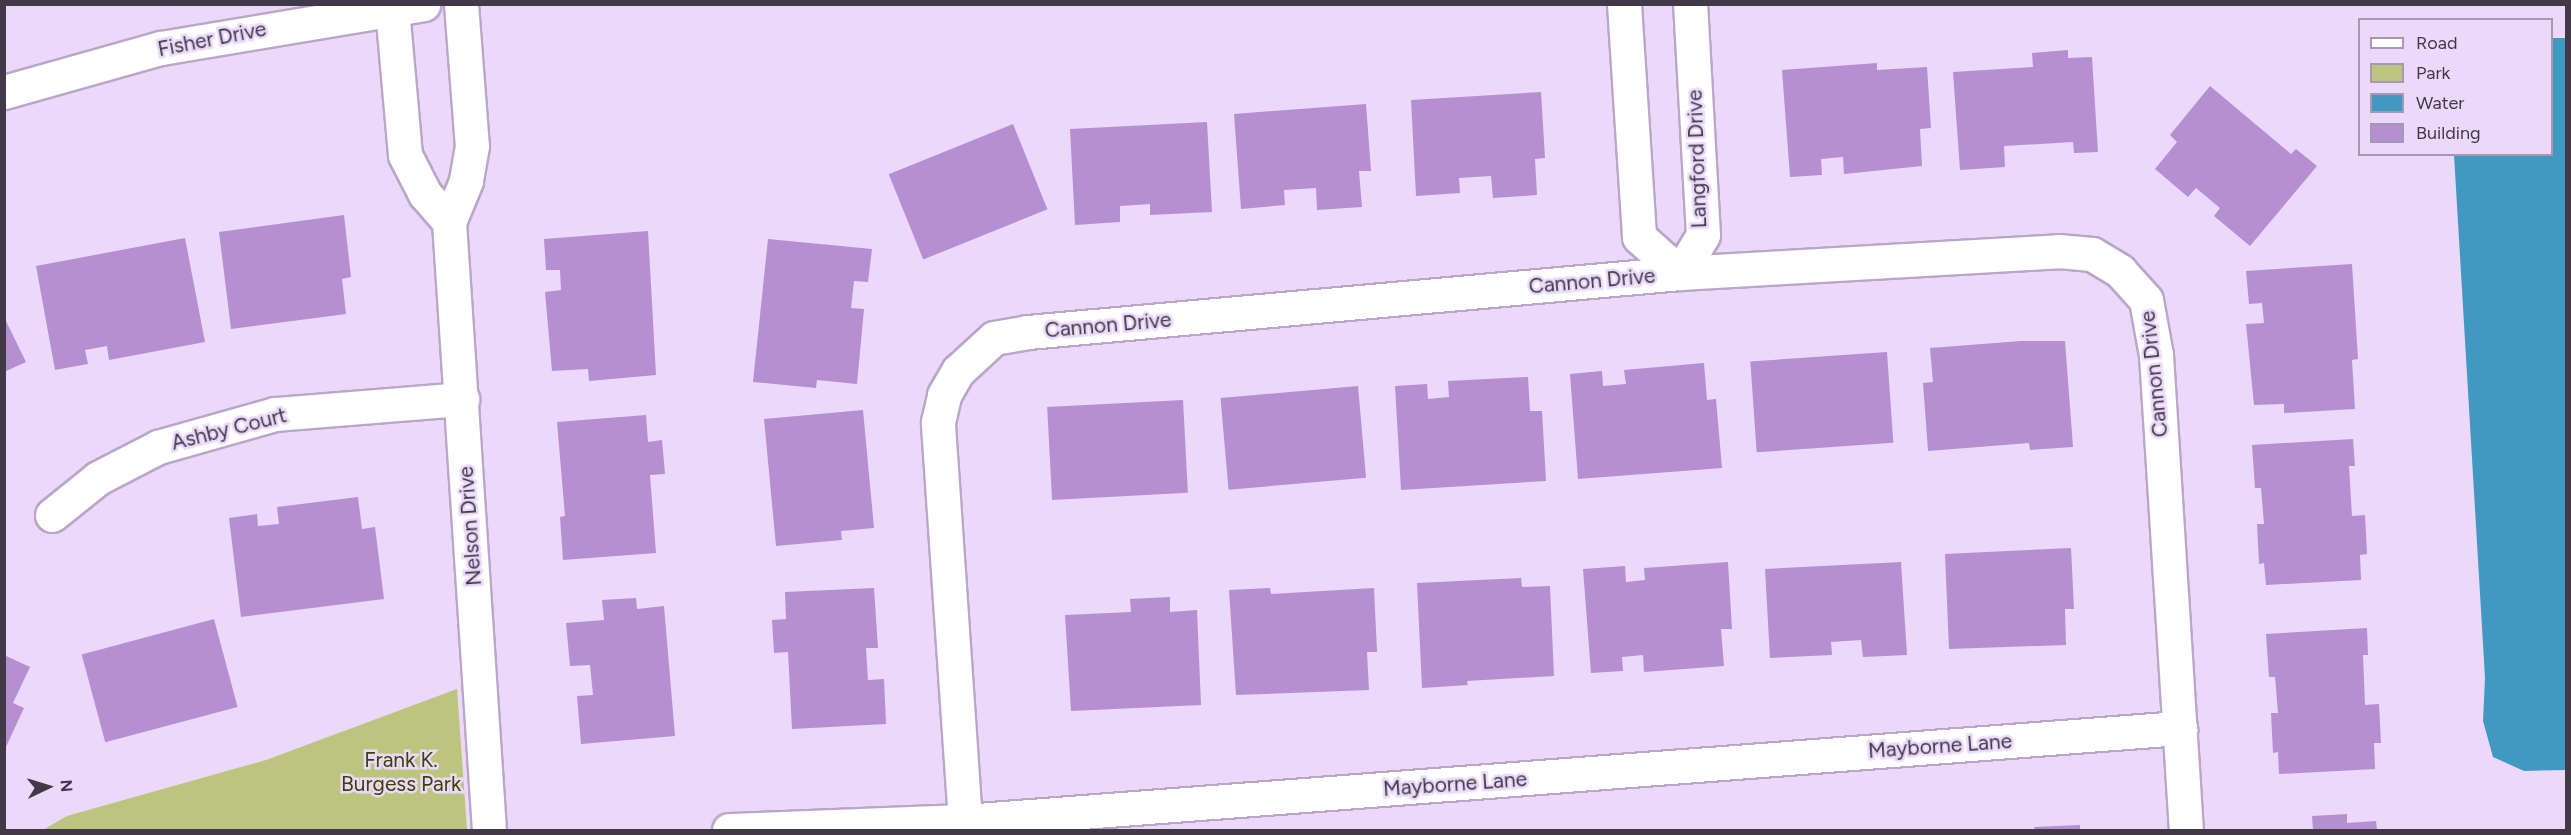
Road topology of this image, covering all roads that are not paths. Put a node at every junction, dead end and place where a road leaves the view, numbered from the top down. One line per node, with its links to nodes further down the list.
1 (461, 4): 6 (street, Nelson Drive)
2 (1624, 4): 7 (street)
3 (1690, 4): 7 (street, Langford Drive)
4 (408, 7): 5 (street, Fisher Drive); 6 (street)
5 (4, 92)
6 (449, 222): 8 (street, Nelson Drive)
7 (1680, 273): 10 (street, Cannon Drive); 11 (street, Cannon Drive)
8 (462, 399): 9 (street, Ashby Court); 12 (street, Nelson Drive)
9 (52, 514)
10 (2180, 728): 11 (street, Mayborne Lane); 14 (street, Cannon Drive)
11 (965, 821): 13 (street, Mayborne Lane)
12 (489, 831)
13 (729, 831)
14 (2186, 831)

